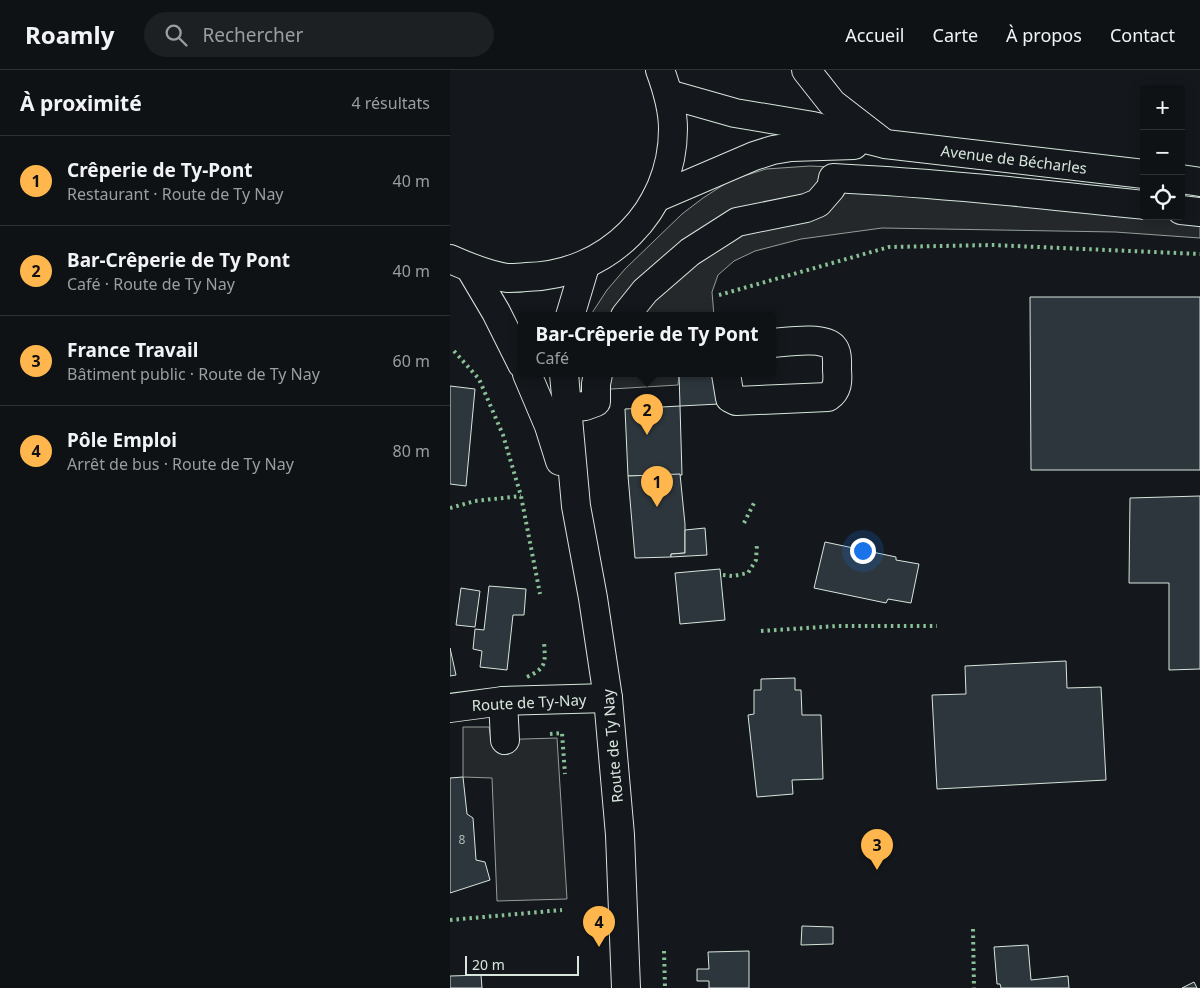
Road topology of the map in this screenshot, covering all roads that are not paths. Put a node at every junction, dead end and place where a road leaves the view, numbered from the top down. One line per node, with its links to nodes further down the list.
1 (806, 70): 3 (main road)
2 (664, 82): 3 (main road, Avenue de Bécharles); 7 (main road)
3 (885, 144): 4 (main road, Avenue de Bécharles); 7 (main road, Avenue de Bécharles)
4 (1140, 174)
5 (1185, 180): 6 (main road)
6 (1200, 182)
7 (656, 198): 12 (main road)
8 (1140, 205): 13 (main road)
9 (1185, 210): 10 (main road)
10 (1200, 212)
11 (460, 264): 12 (main road); 17 (main road)
12 (585, 266): 14 (main road)
13 (648, 304): 15 (main road)
14 (571, 312)
15 (633, 312)
16 (776, 343): 21 (main road)
17 (518, 356)
18 (528, 377): 23 (main road, Route de Ty Nay)
19 (564, 377): 22 (main road, Route de Ty Nay)
20 (597, 377): 22 (main road)
21 (726, 377)
22 (566, 408): 23 (main road, Route de Ty Nay)
23 (576, 506): 24 (main road, Route de Ty Nay)
24 (608, 698): 25 (main road, Route de Ty-Nay); 28 (main road, Route de Ty Nay)
25 (503, 701): 26 (main road, Route de Ty-Nay); 27 (main road)
26 (450, 708)
27 (505, 740)
28 (626, 988)

